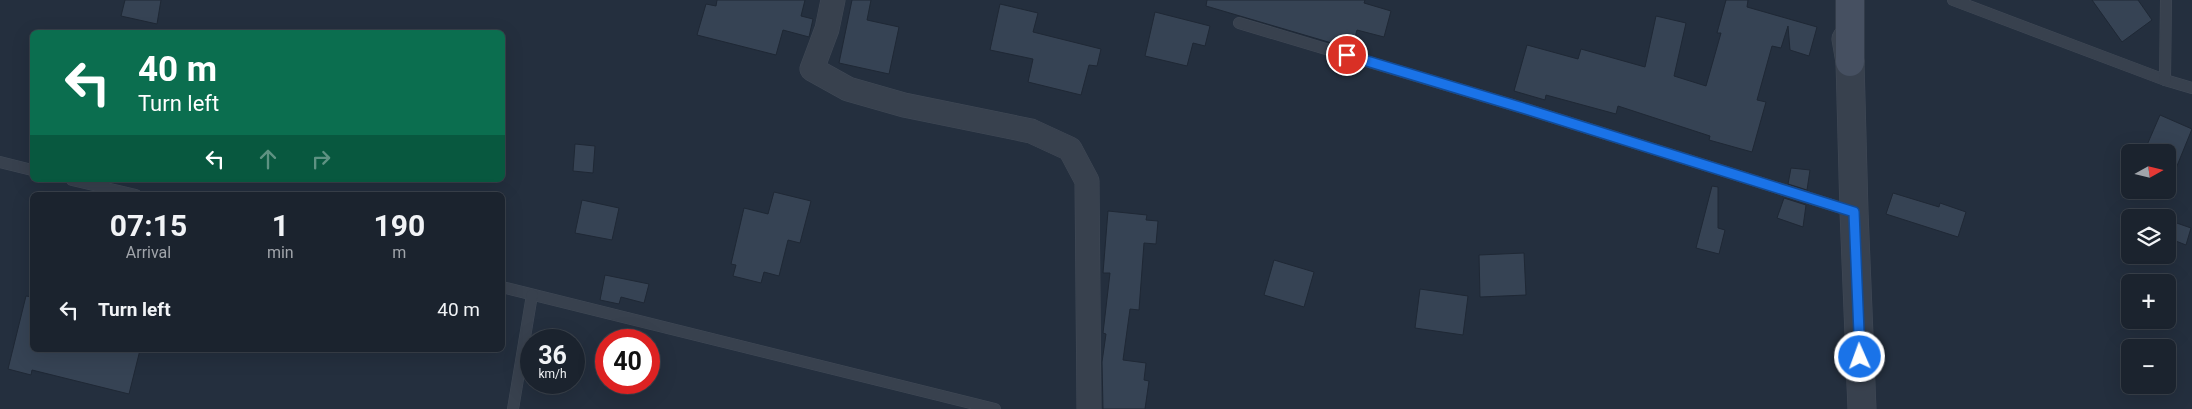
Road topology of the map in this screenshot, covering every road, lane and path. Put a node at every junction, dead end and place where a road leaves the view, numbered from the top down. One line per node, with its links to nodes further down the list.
1 (833, 0): 19 (street)
2 (1840, 0): 7 (street)
3 (1850, 0): 7 (main road)
4 (1953, 0): 8 (lane)
5 (2166, 0): 8 (lane)
6 (1239, 23): 14 (lane)
7 (1850, 62): 14 (street)
8 (2165, 80): 9 (lane)
9 (2192, 88)
10 (0, 162): 11 (lane)
11 (30, 170)
12 (81, 182): 13 (lane)
13 (123, 192)
14 (1854, 212): 20 (street)
15 (505, 288): 16 (lane)
16 (532, 295): 17 (lane); 18 (lane)
17 (513, 409)
18 (995, 409)
19 (1089, 409)
20 (1862, 409)

